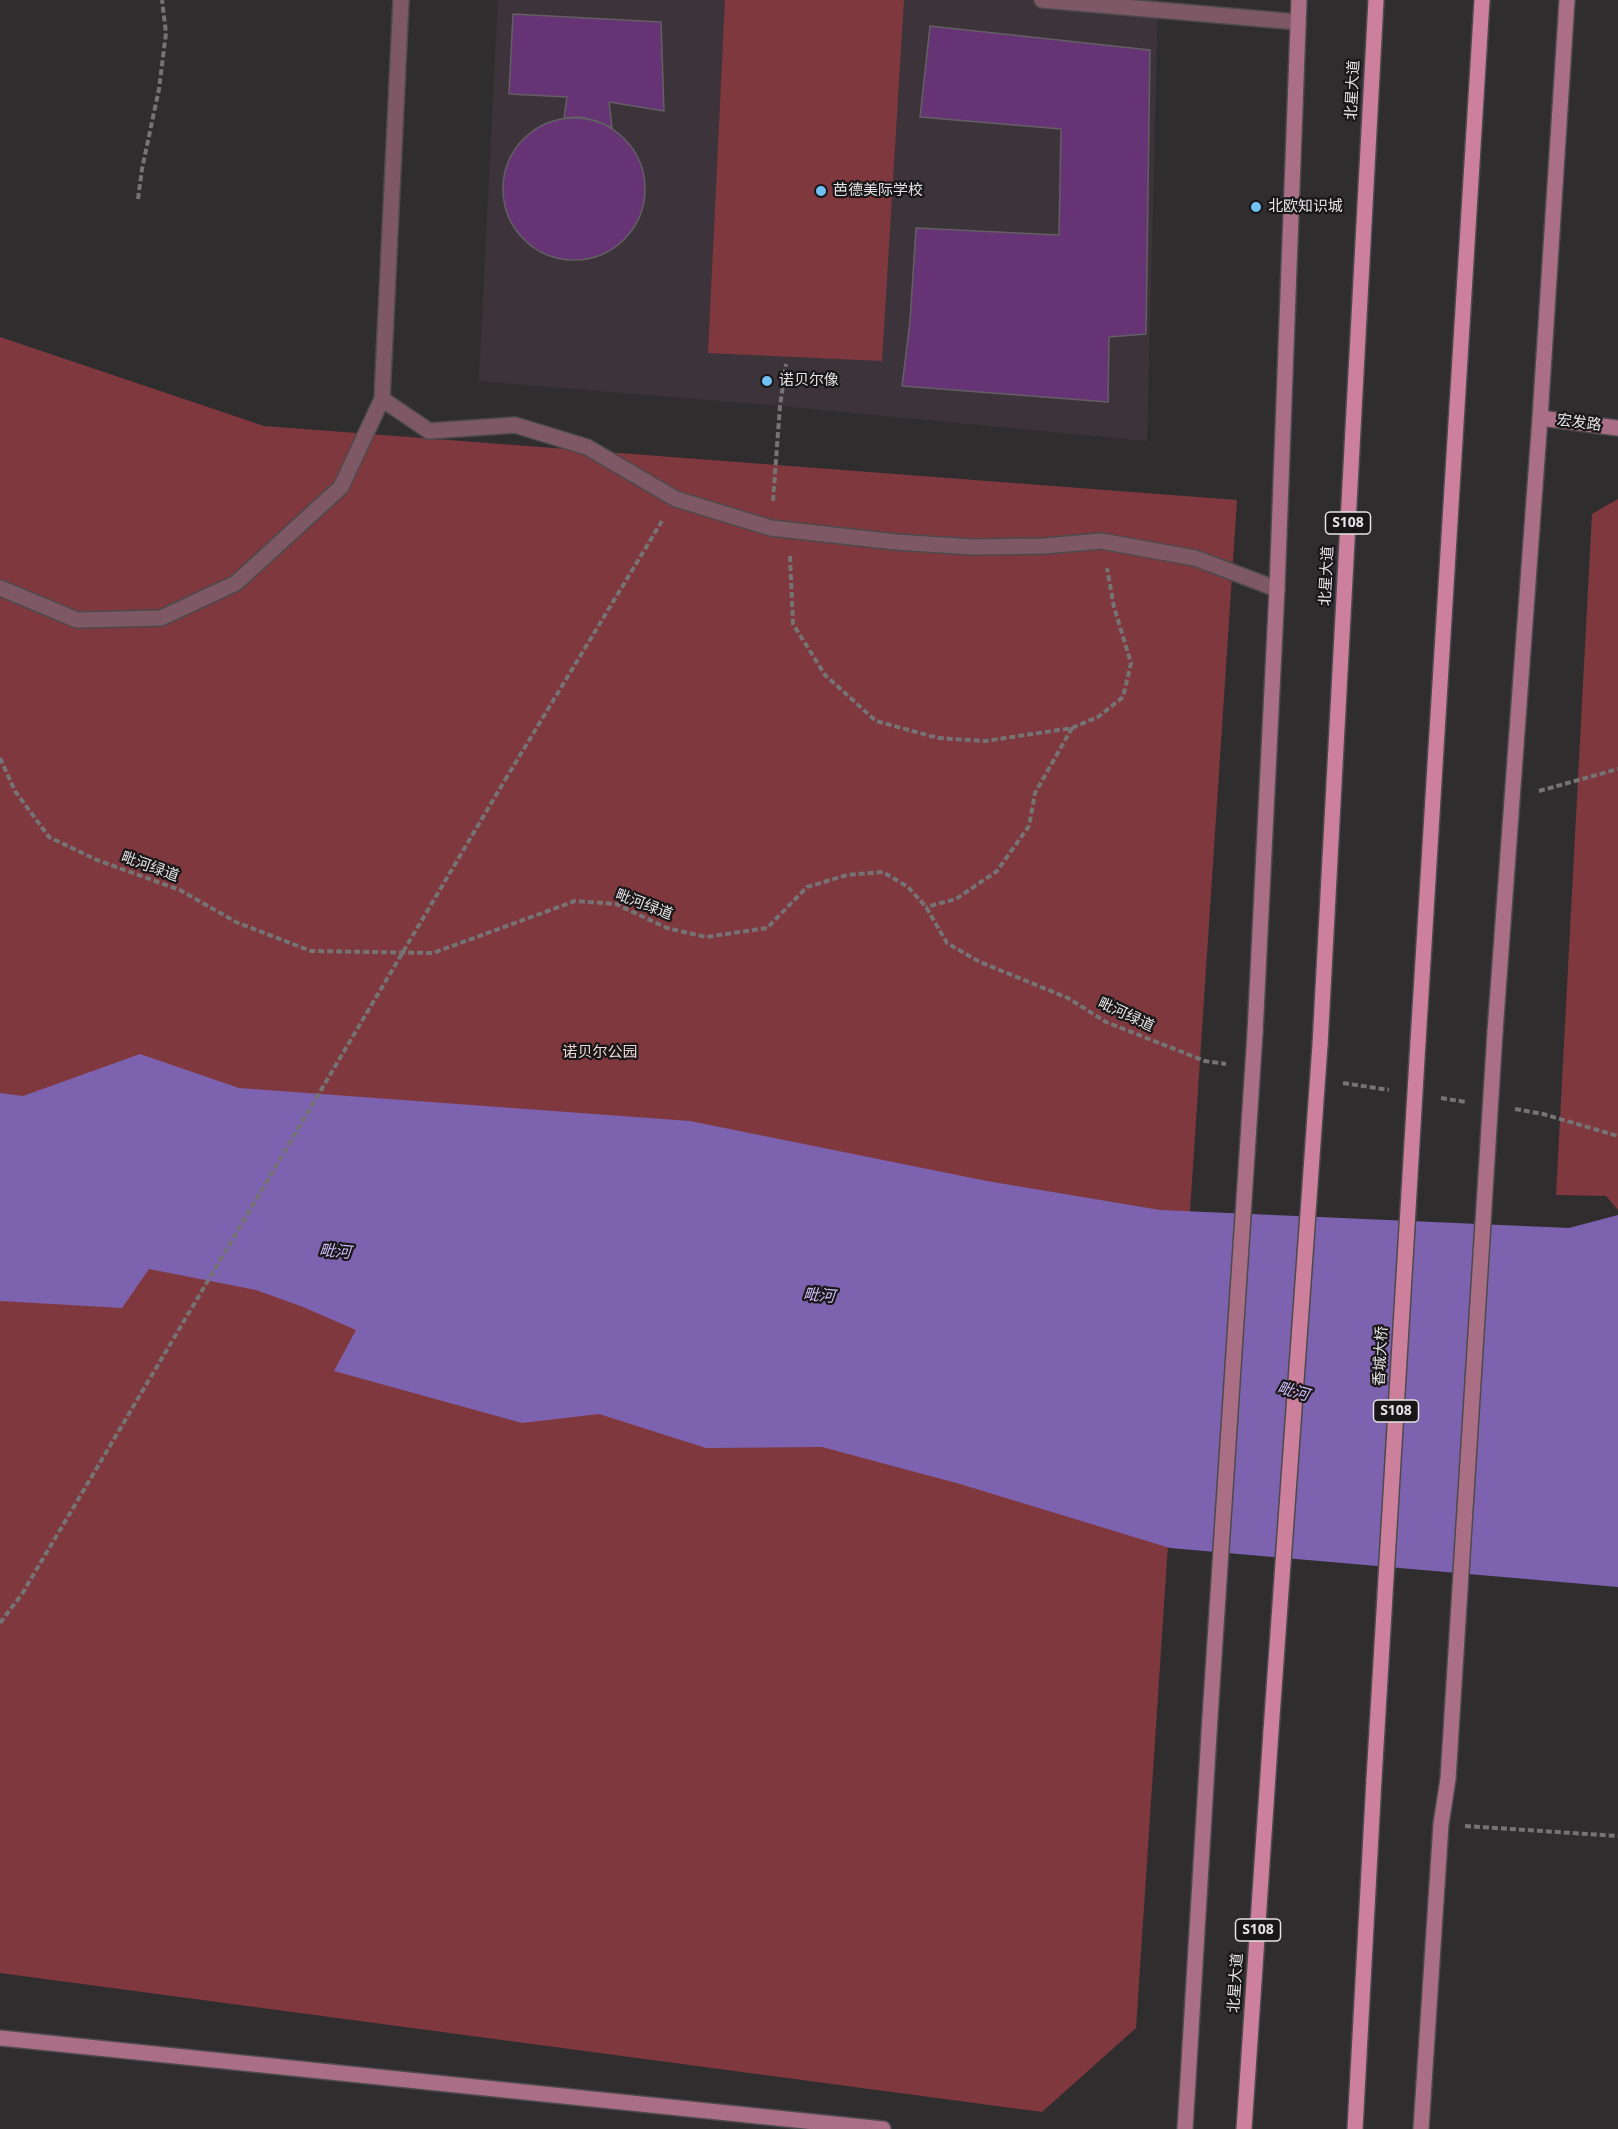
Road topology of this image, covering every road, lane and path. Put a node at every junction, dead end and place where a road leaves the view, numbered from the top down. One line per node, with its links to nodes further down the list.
1 (162, 0): 9 (path)
2 (401, 0): 11 (street)
3 (1042, 0): 8 (street)
4 (1299, 0): 8 (street)
5 (1376, 0): 32 (main road, 北星大道 / S108, bridge)
6 (1482, 0): 33 (main road, 香城大桥 / S108, bridge)
7 (1567, 0): 12 (street)
8 (1298, 22): 19 (street)
9 (138, 199)
10 (786, 364): 15 (path)
11 (382, 399): 14 (street); 18 (street)
12 (1540, 418): 13 (street, 宏发路); 23 (street)
13 (1618, 428)
14 (676, 499): 15 (street); 26 (path, bridge)
15 (771, 528): 16 (street)
16 (789, 531): 17 (street); 20 (path)
17 (1101, 541): 19 (street); 20 (path)
18 (0, 588)
19 (1276, 589): 31 (street, bridge)
20 (1072, 728): 24 (path)
21 (0, 758): 24 (path, 毗河绿道)
22 (1618, 769): 23 (path)
23 (1513, 798): 27 (street, bridge)
24 (926, 907): 25 (path, 毗河绿道)
25 (1204, 1061)
26 (0, 1623)
27 (1441, 1824): 28 (path); 34 (street)
28 (1618, 1836)
29 (0, 2038): 30 (street)
30 (883, 2129)
31 (1185, 2129)
32 (1244, 2129)
33 (1355, 2129)
34 (1421, 2129)

